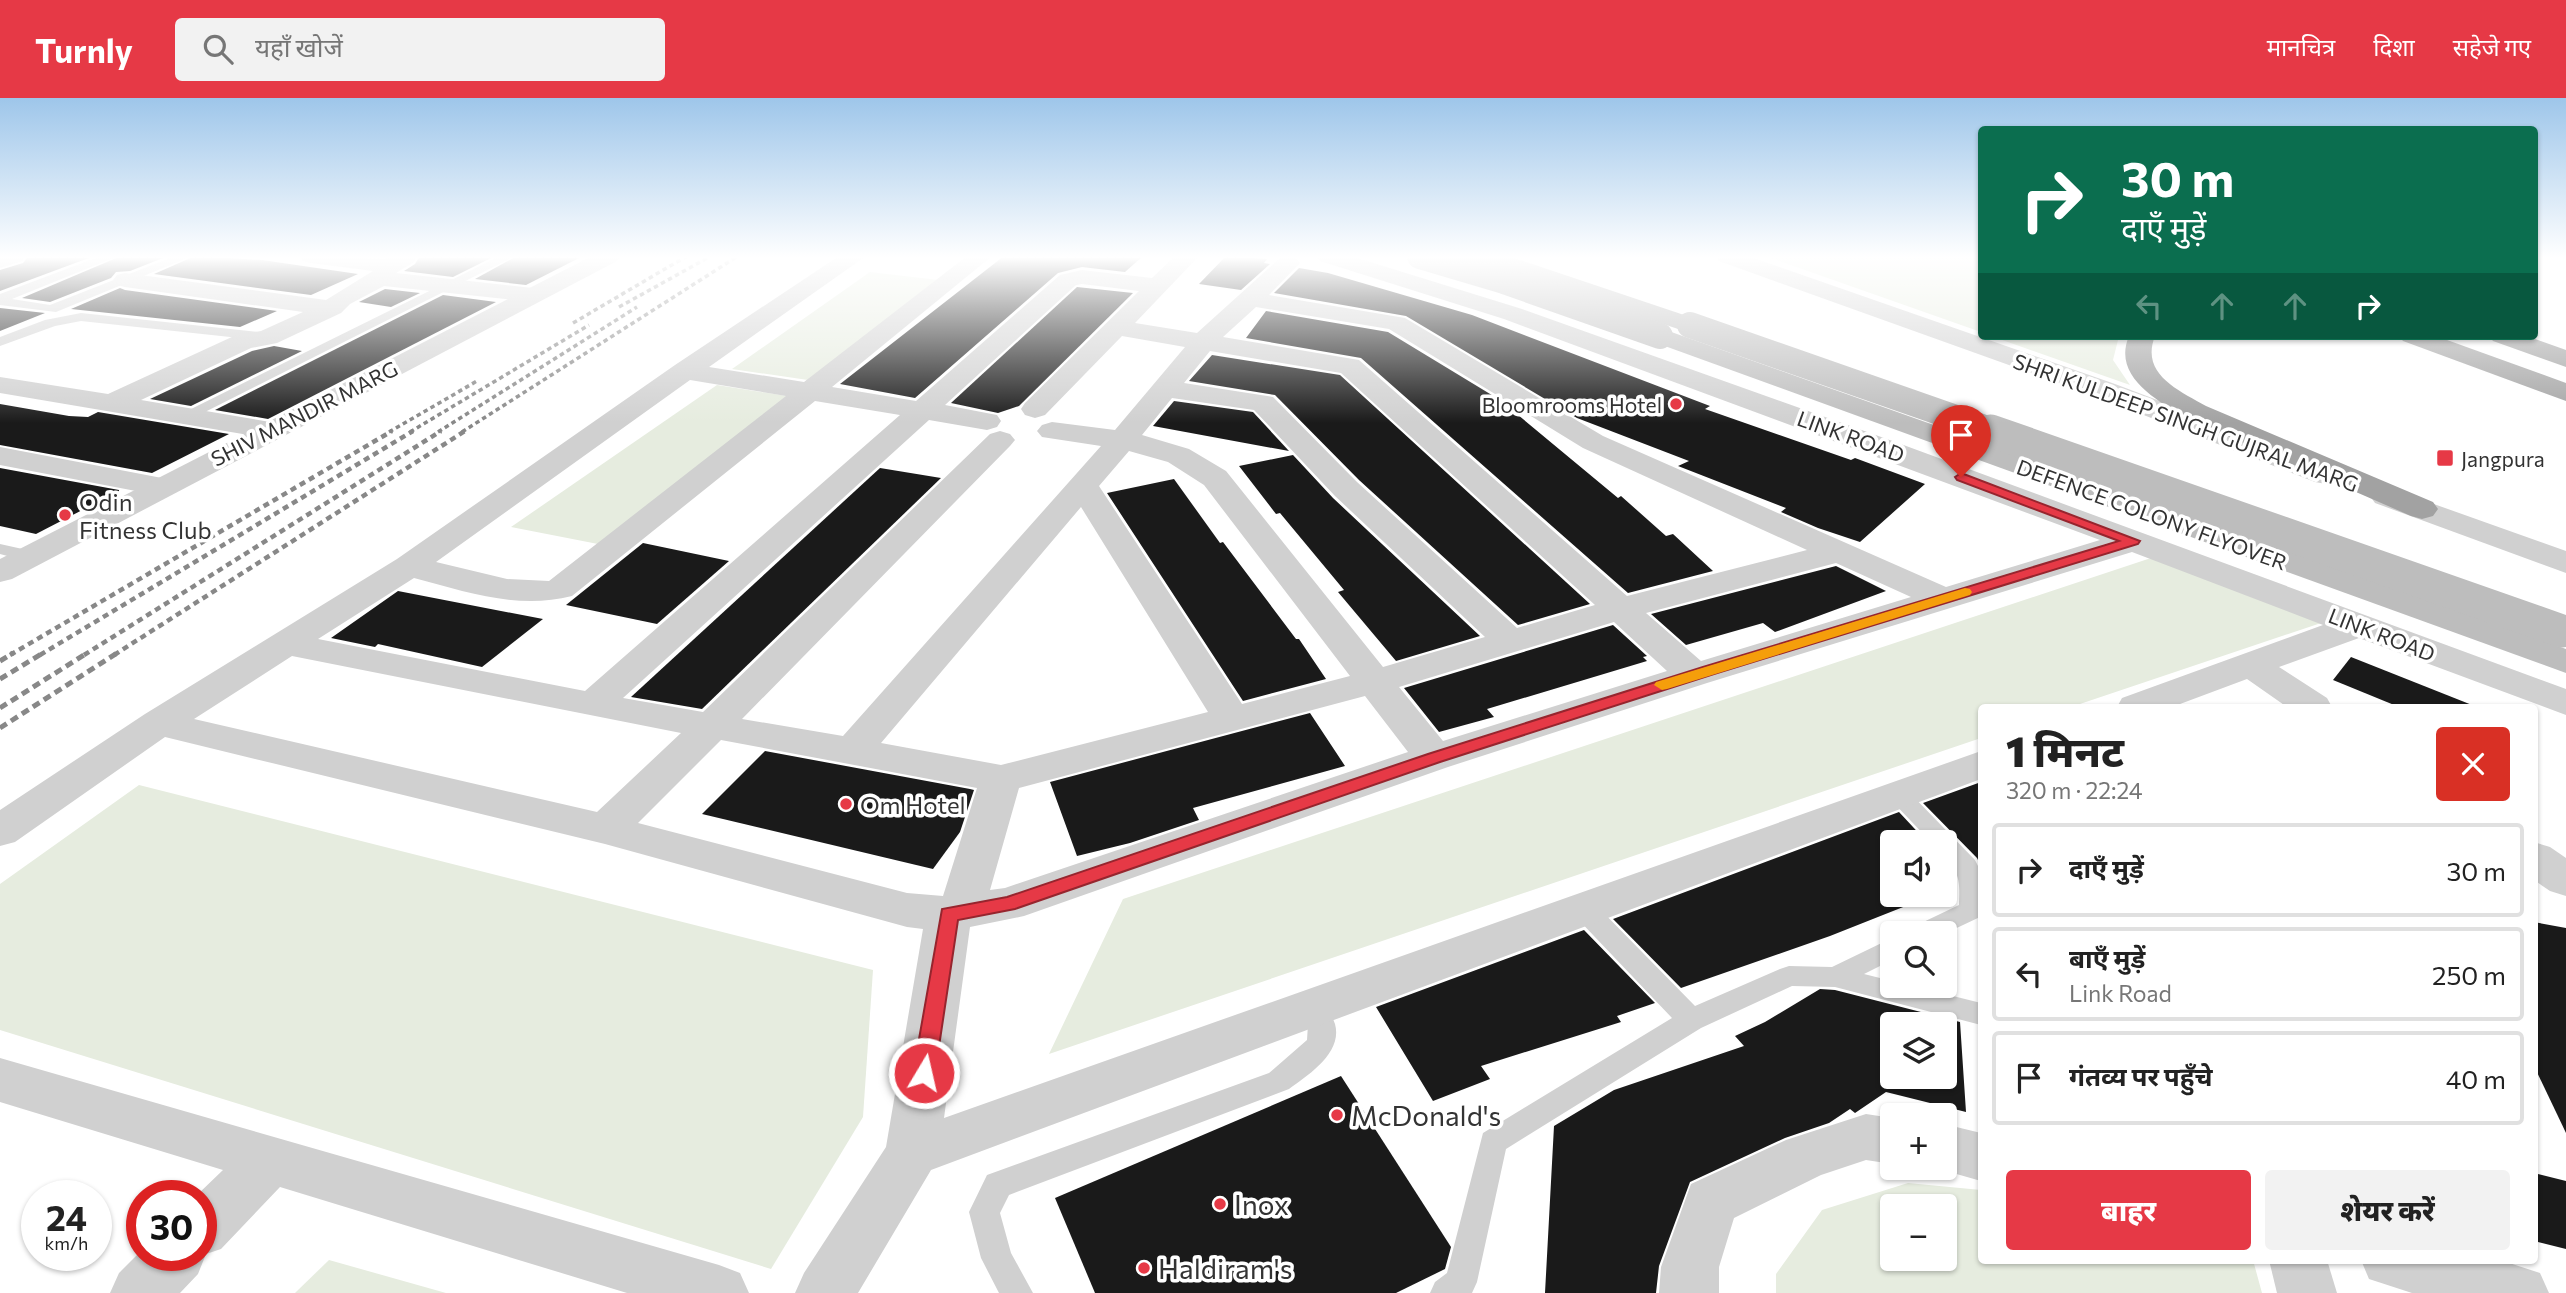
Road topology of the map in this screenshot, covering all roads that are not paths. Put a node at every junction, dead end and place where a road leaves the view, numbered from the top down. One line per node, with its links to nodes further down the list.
1 (324, 312): 17 (street)
2 (395, 312): 35 (lane)
3 (501, 312): 37 (street, SHIV MANDIR MARG)
4 (772, 312): 27 (street)
5 (910, 312): 31 (street)
6 (1033, 312): 34 (street)
7 (1134, 312): 15 (street)
8 (1237, 312): 22 (street)
9 (1328, 312): 14 (street)
10 (1593, 312): 56 (main road, DEFENCE COLONY FLYOVER, bridge)
11 (1640, 312): 56 (main road, DEFENCE COLONY FLYOVER, bridge)
12 (1884, 312): 43 (street, SHRI KULDEEP SINGH GUJRAL MARG)
13 (1451, 313): 14 (street); 44 (street, LINK ROAD)
14 (1396, 323): 25 (street); 46 (street)
15 (1118, 328): 22 (street); 36 (street)
16 (2538, 336): 24 (highway)
17 (268, 337): 23 (lane); 33 (street)
18 (2139, 340): 43 (highway)
19 (2423, 340): 32 (highway)
20 (2469, 340): 28 (highway)
21 (2513, 340): 26 (highway)
22 (1204, 341): 25 (street); 30 (street)
23 (0, 342)
24 (2566, 345)
25 (1358, 353): 52 (street)
26 (2566, 359)
27 (685, 371): 31 (street); 49 (street)
28 (2566, 375)
29 (0, 385): 33 (street)
30 (1165, 389): 39 (street); 54 (street)
31 (807, 392): 34 (street); 49 (street)
32 (2566, 393)
33 (110, 404): 35 (street)
34 (923, 411): 38 (street); 63 (street)
35 (185, 416): 37 (street)
36 (1044, 420): 38 (street); 39 (street)
37 (272, 430): 42 (street, SHIV MANDIR MARG)
38 (993, 431): 66 (street)
39 (1121, 442): 41 (street); 59 (street)
40 (0, 456): 42 (street)
41 (1083, 485): 64 (street); 67 (street)
42 (162, 487): 47 (street, SHIV MANDIR MARG)
43 (2422, 509): 48 (street, SHRI KULDEEP SINGH GUJRAL MARG)
44 (2133, 541): 51 (street); 53 (street, LINK ROAD)
45 (0, 549): 47 (lane)
46 (1839, 552): 51 (street); 52 (street)
47 (30, 556): 50 (street, SHIV MANDIR MARG)
48 (2566, 563)
49 (409, 566): 55 (street)
50 (0, 572)
51 (1944, 598): 58 (street)
52 (1620, 608): 54 (street); 58 (street)
53 (2362, 627): 57 (street); 60 (street, LINK ROAD)
54 (1510, 640): 59 (street)
55 (287, 644): 63 (street); 65 (street)
56 (2561, 645)
57 (2249, 664): 61 (street); 62 (street)
58 (1694, 675): 68 (street)
59 (1373, 682): 64 (street); 68 (street)
60 (2566, 703)
61 (2144, 704)
62 (2309, 704)
63 (593, 705): 66 (street)
64 (1231, 717): 70 (street)
65 (159, 723): 72 (street); 73 (street)
66 (712, 726): 67 (street); 72 (street)
67 (852, 751): 70 (street)
68 (1434, 758): 77 (street)
69 (1978, 765): 71 (street)
70 (1001, 779): 77 (street)
71 (1897, 793): 76 (street); 78 (lane)
72 (605, 829): 77 (street)
73 (0, 831)
74 (2538, 861): 75 (street)
75 (2566, 880)
76 (1583, 908): 81 (street); 83 (lane)
77 (955, 914): 87 (street)
78 (1950, 921)
79 (1880, 954): 80 (lane)
80 (1835, 977): 82 (lane); 83 (lane)
81 (1312, 1007): 87 (street); 97 (lane)
82 (1978, 1013)
83 (1691, 1020): 98 (lane)
84 (0, 1080): 89 (street)
85 (1880, 1139): 99 (street)
86 (1957, 1151): 88 (street)
87 (912, 1153): 96 (street)
88 (1978, 1156)
89 (268, 1161): 90 (street); 95 (street)
90 (217, 1214)
91 (2299, 1264): 100 (street)
92 (2406, 1264): 101 (street)
93 (161, 1271): 94 (street)
94 (140, 1293)
95 (719, 1293)
96 (825, 1293)
97 (1017, 1293)
98 (1446, 1293)
99 (1689, 1293)
100 (2307, 1293)
101 (2519, 1293)

